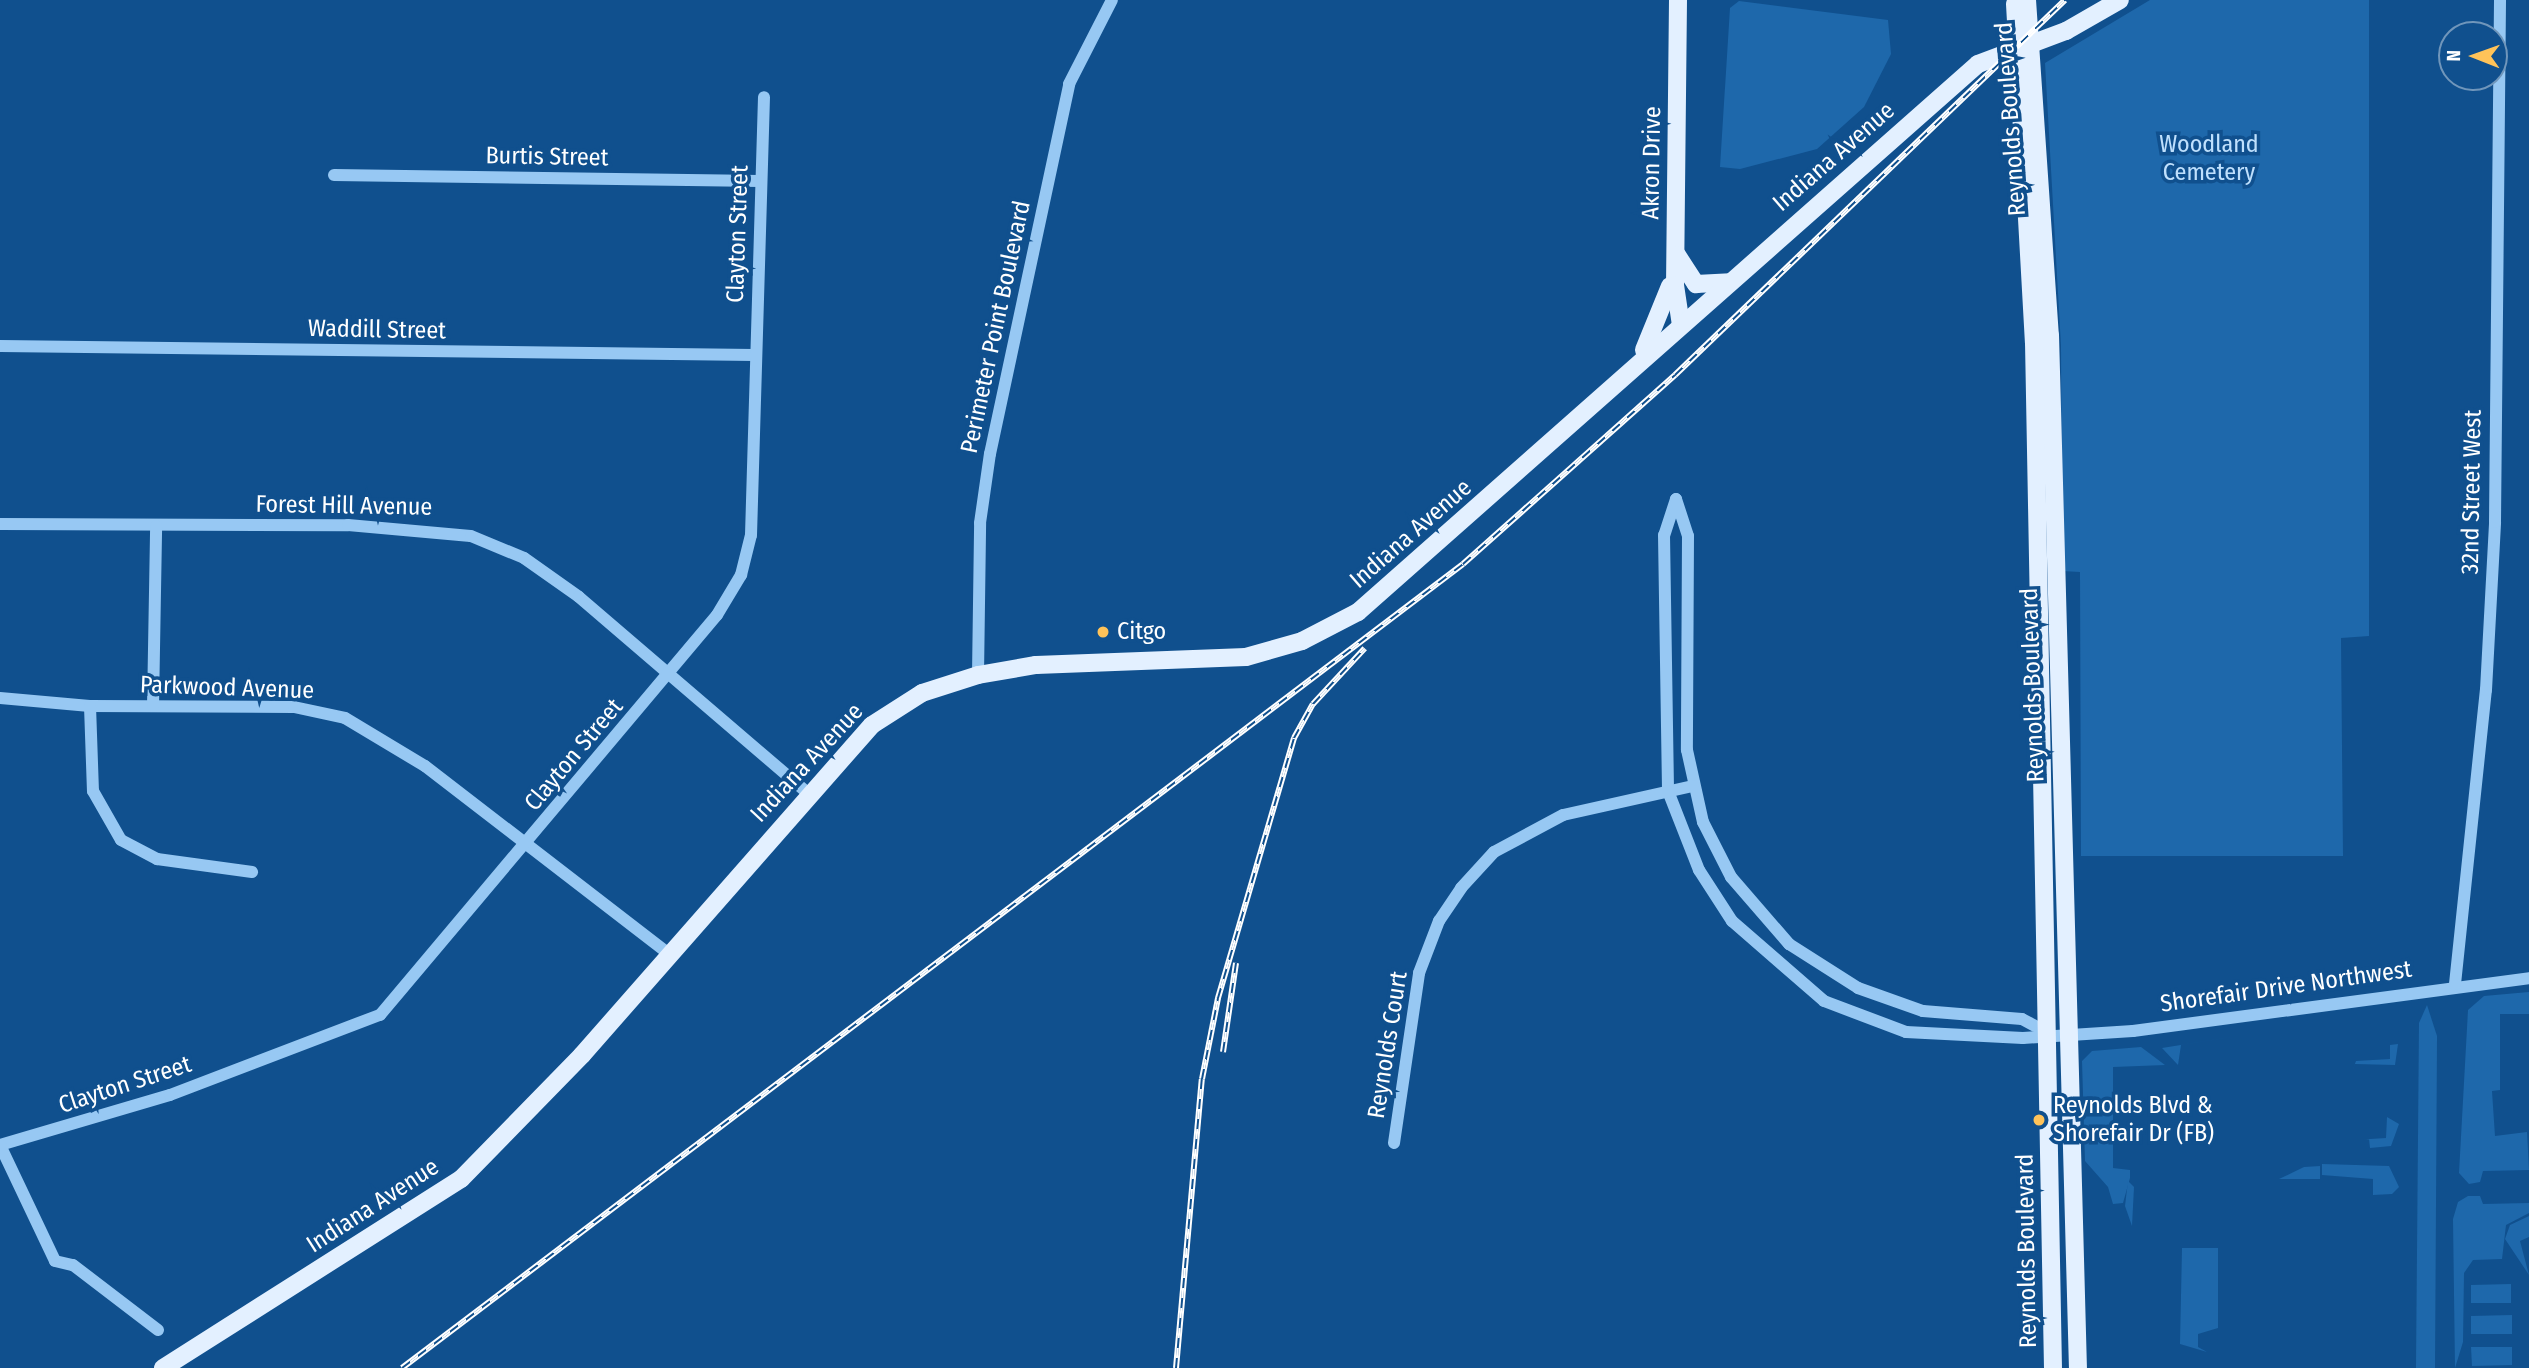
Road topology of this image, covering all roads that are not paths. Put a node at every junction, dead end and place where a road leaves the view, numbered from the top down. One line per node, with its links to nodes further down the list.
1 (1112, 0): 19 (street, Perimeter Point Boulevard)
2 (1678, 0): 11 (main road, Akron Drive)
3 (2015, 0): 7 (main road, Reynolds Boulevard)
4 (2027, 0): 7 (main road, Reynolds Boulevard)
5 (2120, 0): 7 (main road, Indiana Avenue)
6 (2500, 0): 31 (street, 32nd Street West)
7 (2025, 44): 12 (main road, Indiana Avenue); 32 (main road, Reynolds Boulevard); 33 (main road, Reynolds Boulevard)
8 (764, 97): 10 (street, Clayton Street)
9 (334, 175): 10 (street, Burtis Street)
10 (760, 181): 15 (street, Clayton Street)
11 (1675, 259): 12 (main road); 13 (main road, Akron Drive); 16 (main road)
12 (1730, 282): 13 (main road, Indiana Avenue)
13 (1681, 326): 16 (main road, Indiana Avenue)
14 (0, 346): 15 (street, Waddill Street)
15 (754, 355): 20 (street, Clayton Street)
16 (1624, 377): 19 (main road, Indiana Avenue)
17 (0, 524): 18 (street, Forest Hill Avenue)
18 (156, 526): 20 (street, Forest Hill Avenue); 23 (street)
19 (978, 675): 26 (main road, Indiana Avenue)
20 (668, 676): 26 (street, Forest Hill Avenue); 27 (street, Clayton Street)
21 (0, 698): 22 (street, Parkwood Avenue)
22 (90, 706): 23 (street, Parkwood Avenue); 28 (street)
23 (153, 706): 27 (street, Parkwood Avenue)
24 (1693, 786): 25 (street, Reynolds Court); 25 (street, Shorefair Drive Northwest); 32 (street, Shorefair Drive Northwest)
25 (1668, 792): 32 (street, Shorefair Drive Northwest); 34 (street, Reynolds Court)
26 (808, 793): 29 (main road, Indiana Avenue)
27 (528, 844): 29 (street, Parkwood Avenue); 35 (street, Clayton Street)
28 (252, 872)
29 (669, 954): 37 (main road, Indiana Avenue)
30 (2529, 978): 31 (street, Shorefair Drive Northwest)
31 (2455, 984): 33 (street, Shorefair Drive Northwest)
32 (2048, 1032): 33 (street, Shorefair Drive Northwest); 38 (main road, Reynolds Boulevard)
33 (2071, 1034): 39 (main road, Reynolds Boulevard)
34 (1394, 1143)
35 (0, 1145): 36 (street)
36 (158, 1330)
37 (163, 1368)
38 (2053, 1368)
39 (2078, 1368)

